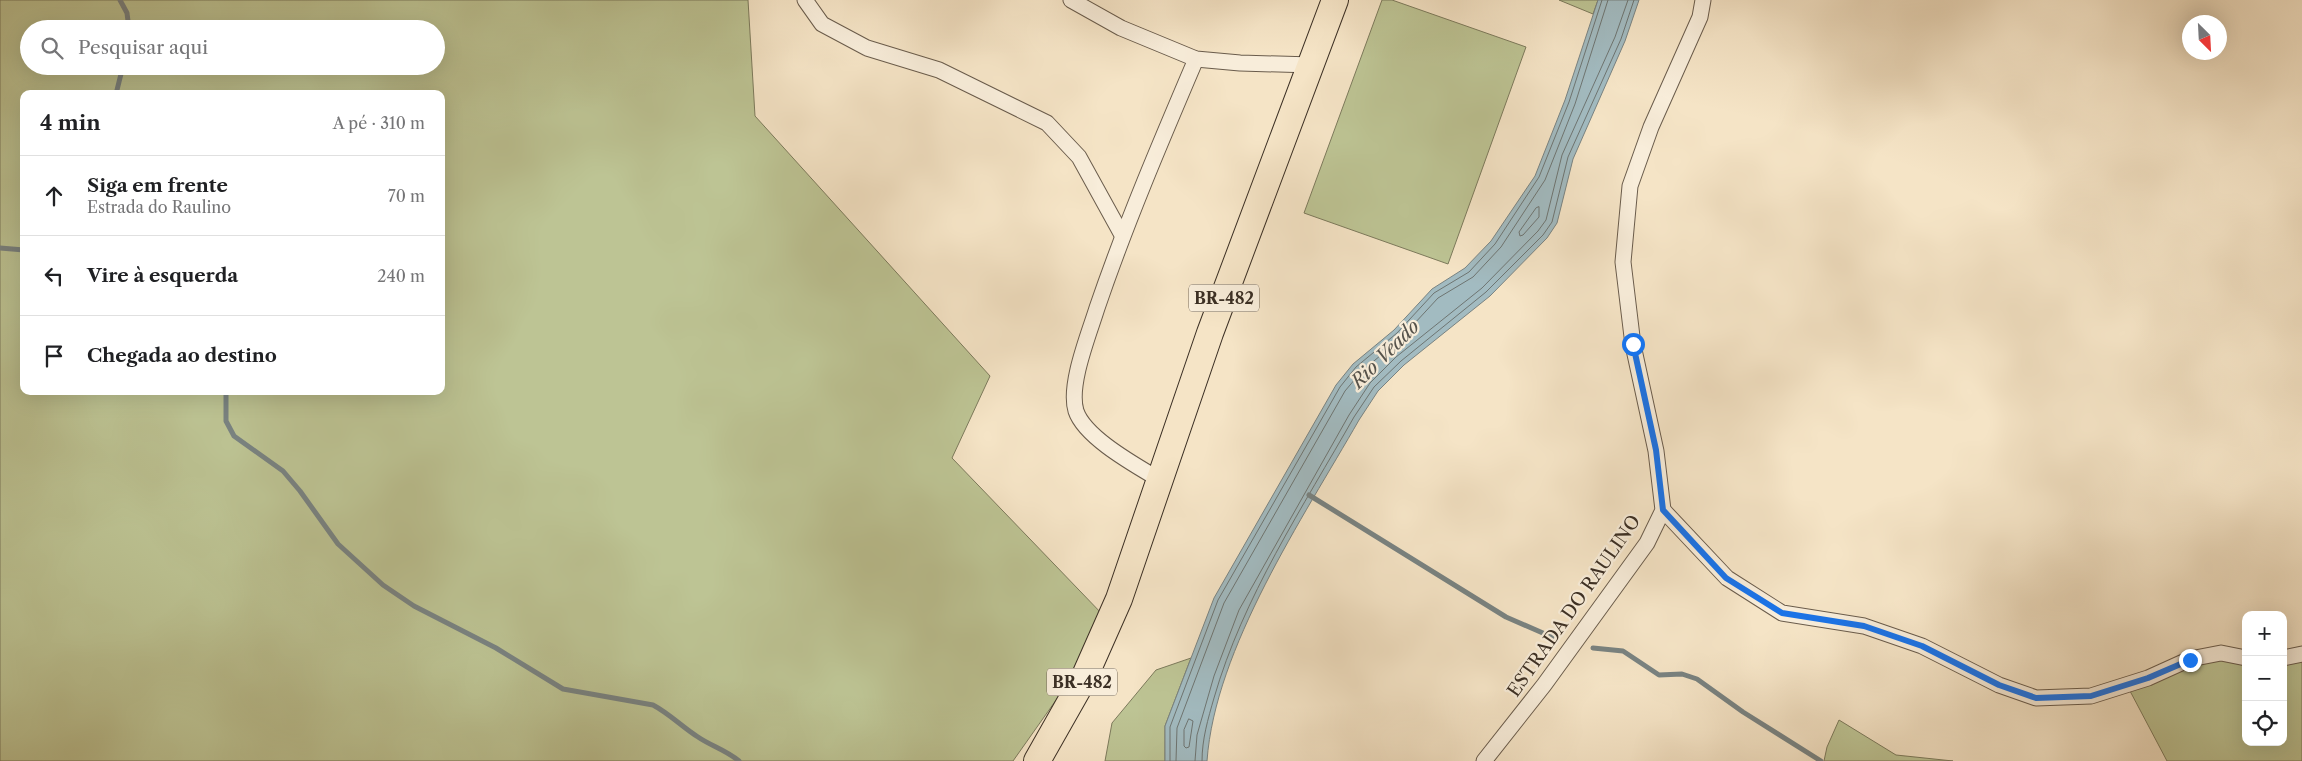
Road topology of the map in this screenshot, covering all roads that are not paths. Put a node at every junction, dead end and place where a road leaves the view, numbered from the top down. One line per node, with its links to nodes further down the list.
1 (805, 0): 7 (street)
2 (1071, 0): 5 (street)
3 (1335, 0): 6 (highway, BR-482)
4 (1703, 0): 9 (street, ESTRADA DO RAULINO)
5 (1196, 59): 6 (street); 7 (street)
6 (1312, 65): 8 (highway, BR-482)
7 (1122, 235): 8 (street)
8 (1160, 480): 13 (highway, BR-482)
9 (1663, 510): 11 (street); 14 (street, ESTRADA DO RAULINO)
10 (2302, 654): 12 (street)
11 (2242, 657)
12 (2287, 657)
13 (1037, 761)
14 (1484, 761)

